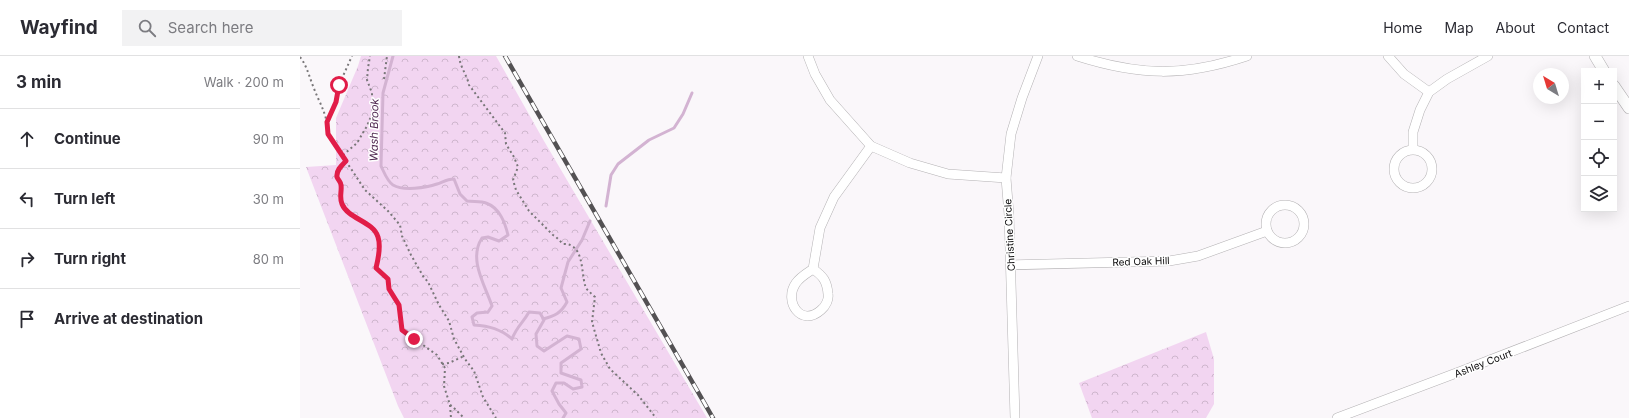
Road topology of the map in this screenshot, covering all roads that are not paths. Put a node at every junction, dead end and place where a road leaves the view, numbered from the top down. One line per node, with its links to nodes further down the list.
1 (808, 56): 12 (street)
2 (1038, 56): 14 (street, Christine Circle)
3 (1077, 56): 4 (street)
4 (1247, 56)
5 (1388, 56): 10 (street)
6 (1488, 56): 10 (street)
7 (1595, 56): 8 (street)
8 (1602, 68)
9 (1617, 90): 11 (street)
10 (1429, 92): 13 (street)
11 (1629, 108)
12 (870, 146): 14 (street); 17 (street)
13 (1413, 149): 13 (street)
14 (1006, 178): 16 (street, Christine Circle)
15 (1267, 231): 15 (street); 16 (street, Red Oak Hill)
16 (1011, 266): 19 (street, Christine Circle)
17 (813, 269): 17 (street)
18 (1629, 306): 20 (street, Ashley Court)
19 (1015, 418)
20 (1336, 418)

